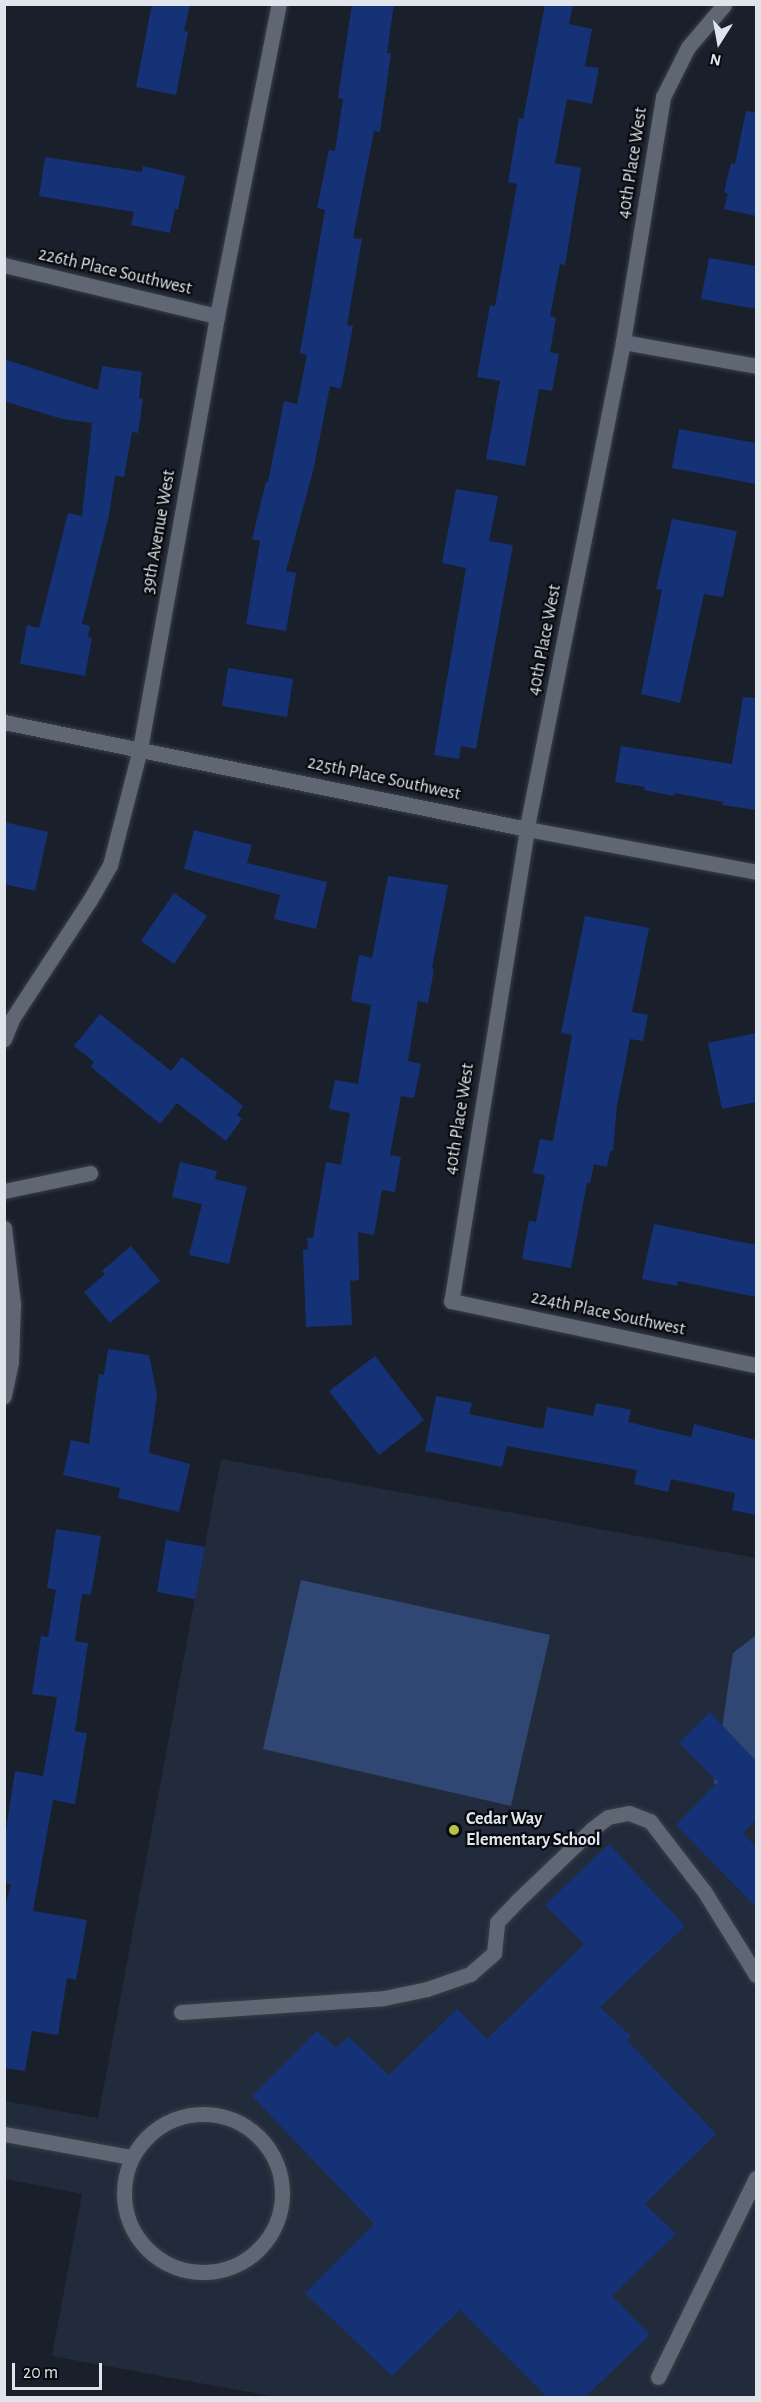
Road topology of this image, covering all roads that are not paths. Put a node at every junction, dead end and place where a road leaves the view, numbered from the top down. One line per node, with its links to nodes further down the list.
1 (279, 4): 4 (street, 39th Avenue West)
2 (725, 5): 5 (street, 40th Place West)
3 (4, 266): 4 (street, 226th Place Southwest)
4 (217, 316): 8 (street, 39th Avenue West)
5 (623, 342): 6 (street); 9 (street, 40th Place West)
6 (756, 366)
7 (4, 722): 8 (street, 225th Place Southwest)
8 (140, 748): 9 (street, 225th Place Southwest); 11 (street, 39th Avenue West)
9 (527, 829): 10 (street, 225th Place Southwest); 15 (street, 40th Place West)
10 (756, 872)
11 (4, 1039)
12 (90, 1173): 13 (street)
13 (4, 1191)
14 (4, 1228): 17 (street)
15 (451, 1301): 16 (street, 224th Place Southwest)
16 (756, 1365)
17 (4, 1396)
18 (756, 1975): 19 (street)
19 (181, 2012)
20 (4, 2134): 21 (street)
21 (131, 2157): 21 (street)
22 (756, 2178): 23 (street)
23 (658, 2377)

